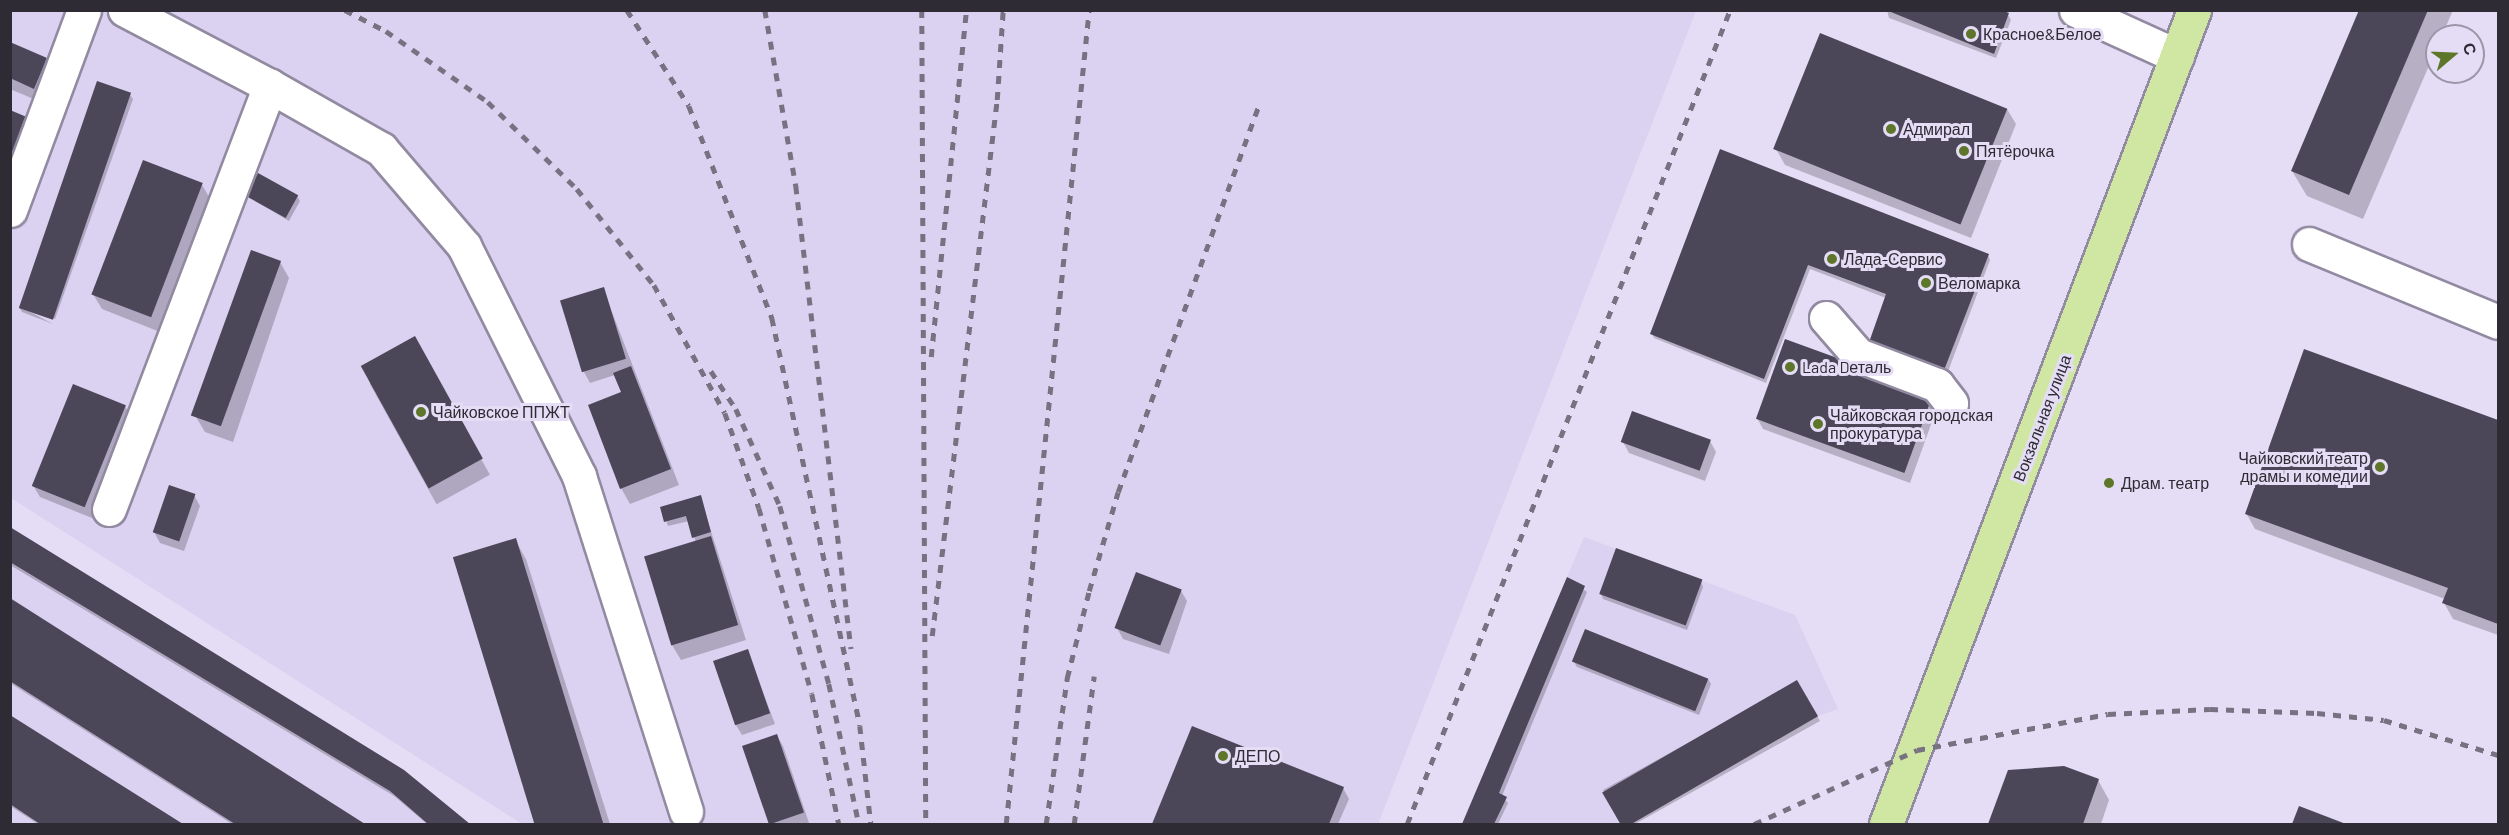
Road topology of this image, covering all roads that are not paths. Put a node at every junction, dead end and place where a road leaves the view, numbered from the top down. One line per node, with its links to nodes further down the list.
1 (84, 10): 7 (lane)
2 (125, 10): 6 (lane)
3 (2076, 10): 5 (lane)
4 (2194, 10): 5 (main road, Вокзальная улица)
5 (2177, 56): 14 (main road, Вокзальная улица)
6 (270, 86): 12 (lane); 13 (lane)
7 (10, 210)
8 (2309, 244): 10 (lane)
9 (1826, 318): 11 (lane)
10 (2499, 322)
11 (1951, 403)
12 (109, 509)
13 (686, 811)
14 (1886, 825)

